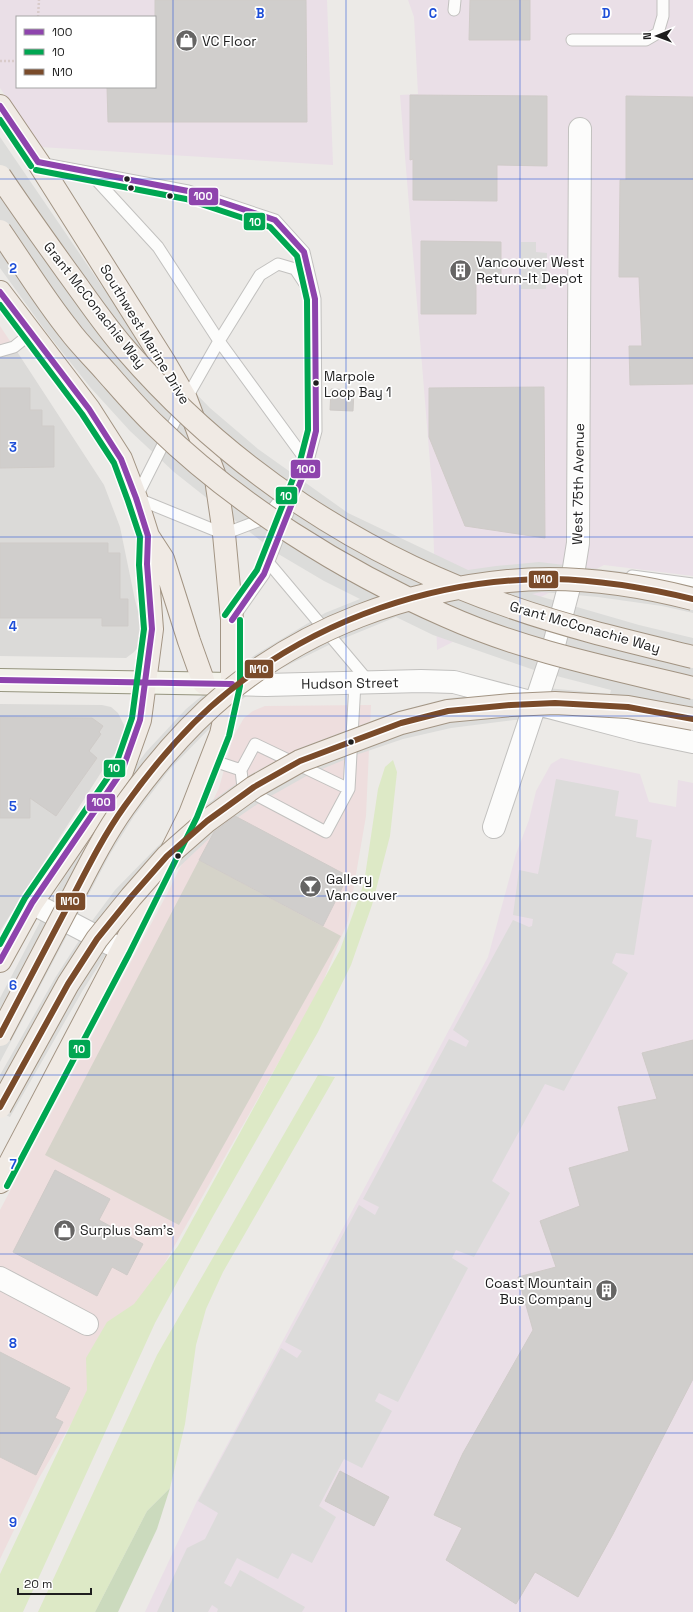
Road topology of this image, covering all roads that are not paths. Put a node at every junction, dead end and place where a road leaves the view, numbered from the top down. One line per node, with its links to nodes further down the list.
1 (663, 0): 2 (lane)
2 (572, 40)
3 (0, 106): 5 (main road, Southwest Marine Drive)
4 (580, 129): 20 (street, West 75th Avenue)
5 (38, 162): 6 (lane); 14 (main road, Southwest Marine Drive)
6 (90, 172): 10 (lane); 12 (lane)
7 (0, 176): 24 (main road, Grant McConachie Way, bridge)
8 (0, 232): 30 (main road, bridge)
9 (0, 292): 11 (main road)
10 (314, 299): 12 (lane); 15 (lane)
11 (30, 334): 13 (lane); 16 (main road)
12 (219, 341): 14 (lane); 15 (lane)
13 (0, 351)
14 (186, 399): 16 (lane); 17 (main road, Southwest Marine Drive)
15 (308, 463): 17 (lane); 19 (lane)
16 (136, 498): 17 (lane); 18 (main road)
17 (224, 534): 23 (main road, Southwest Marine Drive)
18 (148, 536): 26 (main road); 27 (main road)
19 (268, 562): 23 (lane); 28 (lane)
20 (582, 569): 21 (lane); 31 (street, West 75th Avenue)
21 (693, 584)
22 (693, 599): 41 (main road, bridge)
23 (232, 620): 29 (main road, Southwest Marine Drive)
24 (693, 657)
25 (0, 680): 26 (street, Hudson Street)
26 (144, 681): 27 (street, Hudson Street); 38 (main road)
27 (204, 683): 29 (street, Hudson Street)
28 (362, 683): 29 (street, Hudson Street); 31 (street, Hudson Street); 36 (lane)
29 (232, 684): 34 (main road, Southwest Marine Drive)
30 (693, 688)
31 (535, 704): 33 (street, Hudson Street); 37 (street, West 75th Avenue)
32 (693, 719): 42 (main road, bridge)
33 (693, 742)
34 (211, 760): 35 (lane); 39 (main road, Southwest Marine Drive)
35 (241, 770): 36 (lane); 36 (lane)
36 (349, 789)
37 (494, 827)
38 (32, 903): 39 (street); 40 (main road)
39 (122, 950): 43 (main road, Southwest Marine Drive)
40 (0, 961)
41 (0, 1035)
42 (0, 1107)
43 (0, 1182)
44 (0, 1278): 45 (street)
45 (87, 1324)

